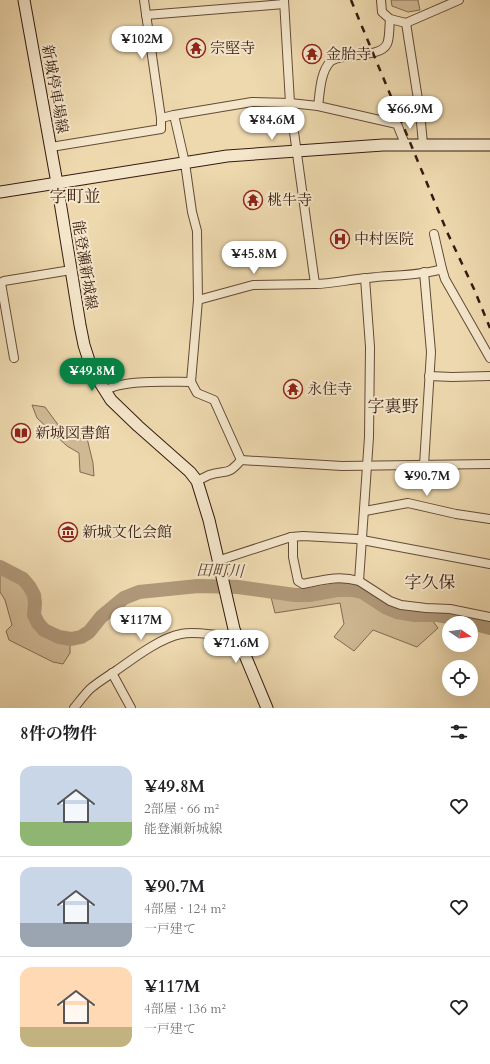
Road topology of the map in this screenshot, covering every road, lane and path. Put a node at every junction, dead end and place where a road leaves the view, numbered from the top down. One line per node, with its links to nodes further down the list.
1 (24, 0): 16 (main road, 新城停車場線)
2 (144, 0): 6 (street)
3 (381, 0): 7 (street)
4 (459, 0): 8 (street)
5 (284, 2): 6 (street); 9 (street)
6 (146, 15): 12 (street)
7 (390, 19): 8 (street); 10 (street)
8 (406, 23): 14 (street)
9 (290, 103): 10 (street); 11 (street); 17 (street)
10 (318, 106): 13 (street)
11 (174, 115): 12 (street); 18 (street)
12 (161, 118): 16 (street)
13 (405, 144): 14 (main road); 17 (main road)
14 (422, 144): 15 (main road)
15 (490, 145)
16 (51, 147): 19 (main road, 新城停車場線)
17 (296, 151): 18 (main road); 27 (street)
18 (185, 163): 19 (main road); 28 (street)
19 (57, 183): 20 (main road); 23 (main road, 能登瀬新城線)
20 (0, 192)
21 (434, 234): 22 (street)
22 (442, 268): 24 (street); 30 (street)
23 (71, 270): 26 (street); 34 (main road, 能登瀬新城線)
24 (424, 272): 25 (street); 31 (street)
25 (365, 278): 27 (street); 38 (street)
26 (0, 283): 29 (street)
27 (315, 284): 28 (street)
28 (198, 300): 33 (street)
29 (14, 358)
30 (490, 358)
31 (429, 376): 32 (street); 36 (street)
32 (490, 376)
33 (191, 382): 34 (street); 35 (street)
34 (105, 391): 39 (main road, 能登瀬新城線)
35 (241, 460): 38 (street); 39 (street)
36 (424, 464): 37 (street); 38 (street)
37 (490, 464)
38 (367, 465): 40 (street)
39 (197, 481): 44 (main road, 能登瀬新城線)
40 (365, 511): 41 (street); 43 (street)
41 (490, 519)
42 (291, 537): 43 (street); 44 (street); 46 (street)
43 (363, 540): 45 (street); 46 (street)
44 (217, 561): 48 (main road, 能登瀬新城線)
45 (490, 564)
46 (359, 581): 47 (street)
47 (490, 617)
48 (236, 635): 49 (street); 52 (main road, 能登瀬新城線)
49 (112, 673): 50 (street); 51 (street)
50 (74, 708)
51 (130, 708)
52 (267, 708)

